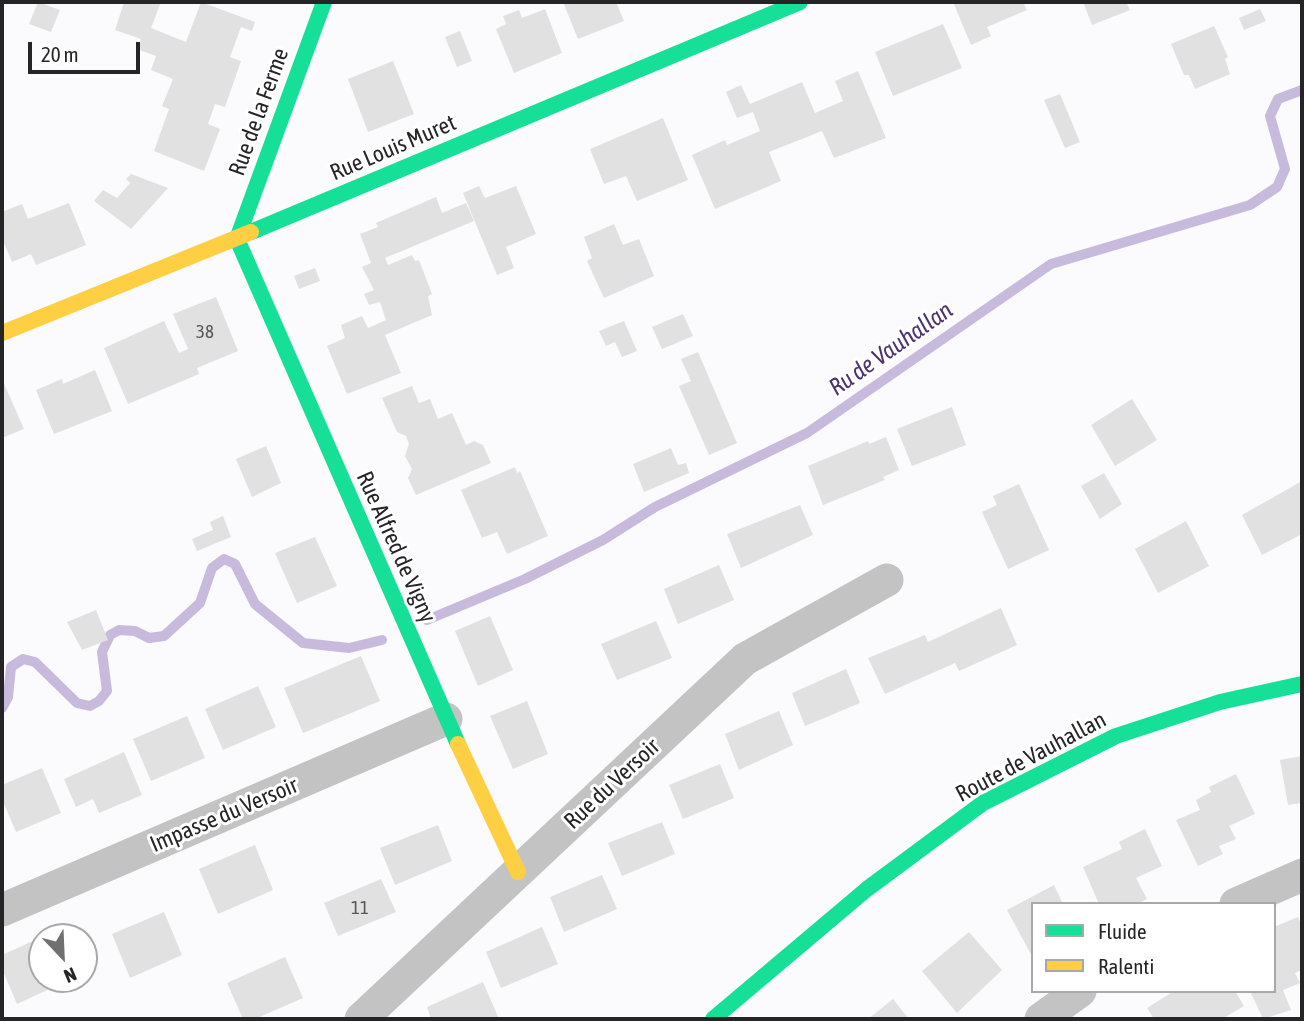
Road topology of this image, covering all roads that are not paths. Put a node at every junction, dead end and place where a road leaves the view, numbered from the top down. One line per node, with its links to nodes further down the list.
1 (324, 2): 3 (street, Rue de la Ferme)
2 (800, 2): 3 (street, Rue Louis Muret)
3 (237, 239): 4 (street, Rue Louis Muret); 7 (street, Rue Alfred de Vigny)
4 (2, 332)
5 (887, 580): 8 (street, Rue du Versoir)
6 (1302, 684): 12 (street, Route de Vauhallan)
7 (446, 719): 8 (street, Rue Alfred de Vigny); 11 (street, Impasse du Versoir)
8 (518, 872): 14 (street, Rue du Versoir)
9 (1302, 874): 10 (street)
10 (1240, 902)
11 (2, 910)
12 (783, 963): 15 (street, Route de Vauhallan); 16 (street, Route de Vauhallan)
13 (1077, 993): 17 (street)
14 (361, 1019)
15 (713, 1019)
16 (730, 1019)
17 (1041, 1019)

